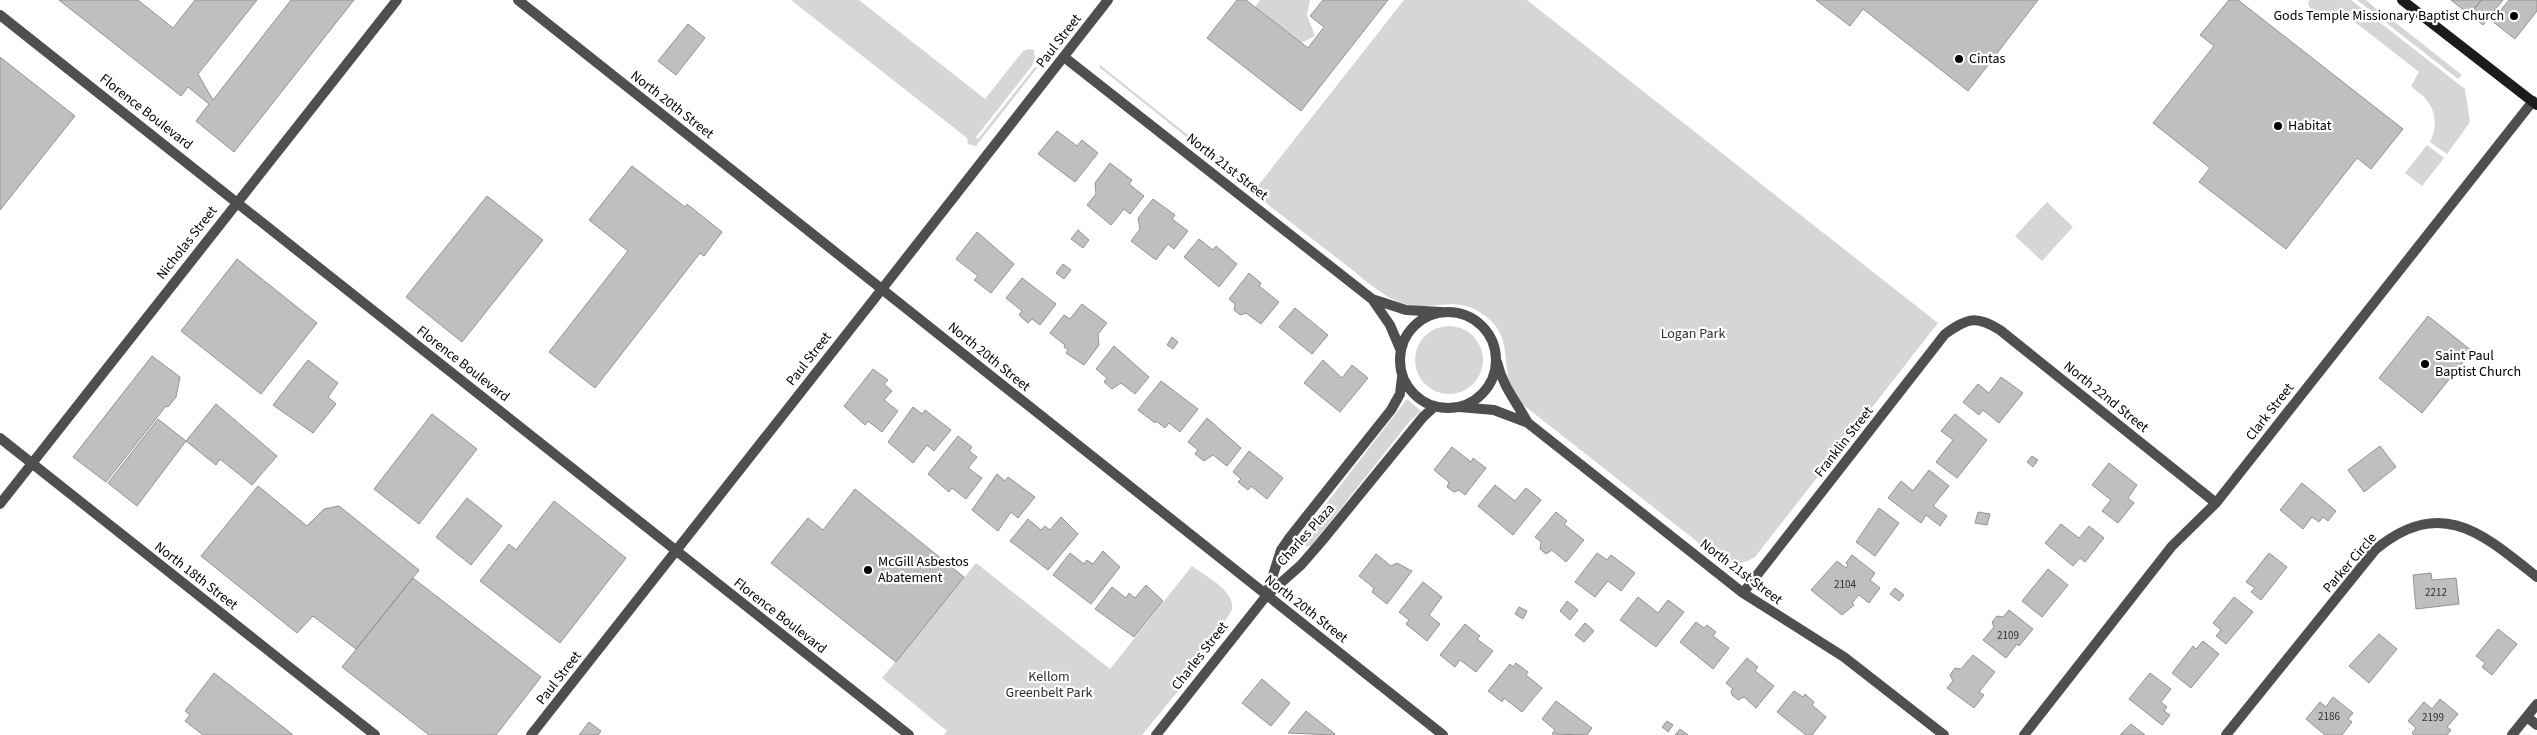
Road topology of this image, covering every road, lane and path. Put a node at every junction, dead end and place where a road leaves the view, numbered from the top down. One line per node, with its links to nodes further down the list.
1 (397, 0): 8 (street, Nicholas Street)
2 (518, 0): 9 (street, North 20th Street)
3 (1108, 0): 6 (street, Paul Street)
4 (2402, 0): 7 (main road)
5 (0, 14): 8 (street, Florence Boulevard)
6 (1064, 57): 9 (street, Paul Street); 10 (street, North 21st Street)
7 (2535, 103): 21 (street, Clark Street)
8 (237, 202): 20 (street, Nicholas Street); 23 (street, Florence Boulevard)
9 (882, 289): 23 (street, Paul Street); 26 (street, North 20th Street)
10 (1372, 299): 11 (street); 13 (street)
11 (1440, 312): 13 (street); 14 (street)
12 (1974, 319): 21 (street, North 22nd Street); 25 (street, Franklin Street)
13 (1401, 351): 15 (street)
14 (1496, 358): 17 (street); 18 (street)
15 (1402, 377): 16 (street); 26 (street, Charles Plaza)
16 (1435, 406): 17 (street); 26 (street, Charles Plaza)
17 (1459, 407): 18 (street)
18 (1528, 423): 25 (street, North 21st Street)
19 (0, 438): 20 (street, North 18th Street)
20 (32, 464): 22 (street, Nicholas Street); 30 (street, North 18th Street)
21 (2216, 503): 36 (street, Clark Street)
22 (0, 504)
23 (676, 550): 31 (street, Paul Street); 32 (street, Florence Boulevard)
24 (2537, 577): 37 (street, Parker Circle)
25 (1743, 593): 35 (street, North 21st Street)
26 (1267, 595): 33 (street, Charles Street); 34 (street, North 20th Street)
27 (2537, 704): 28 (street)
28 (2527, 717): 29 (street); 38 (street)
29 (2537, 725)
30 (375, 735)
31 (531, 735)
32 (909, 735)
33 (1156, 735)
34 (1443, 735)
35 (1944, 735)
36 (2024, 735)
37 (2226, 735)
38 (2512, 735)

